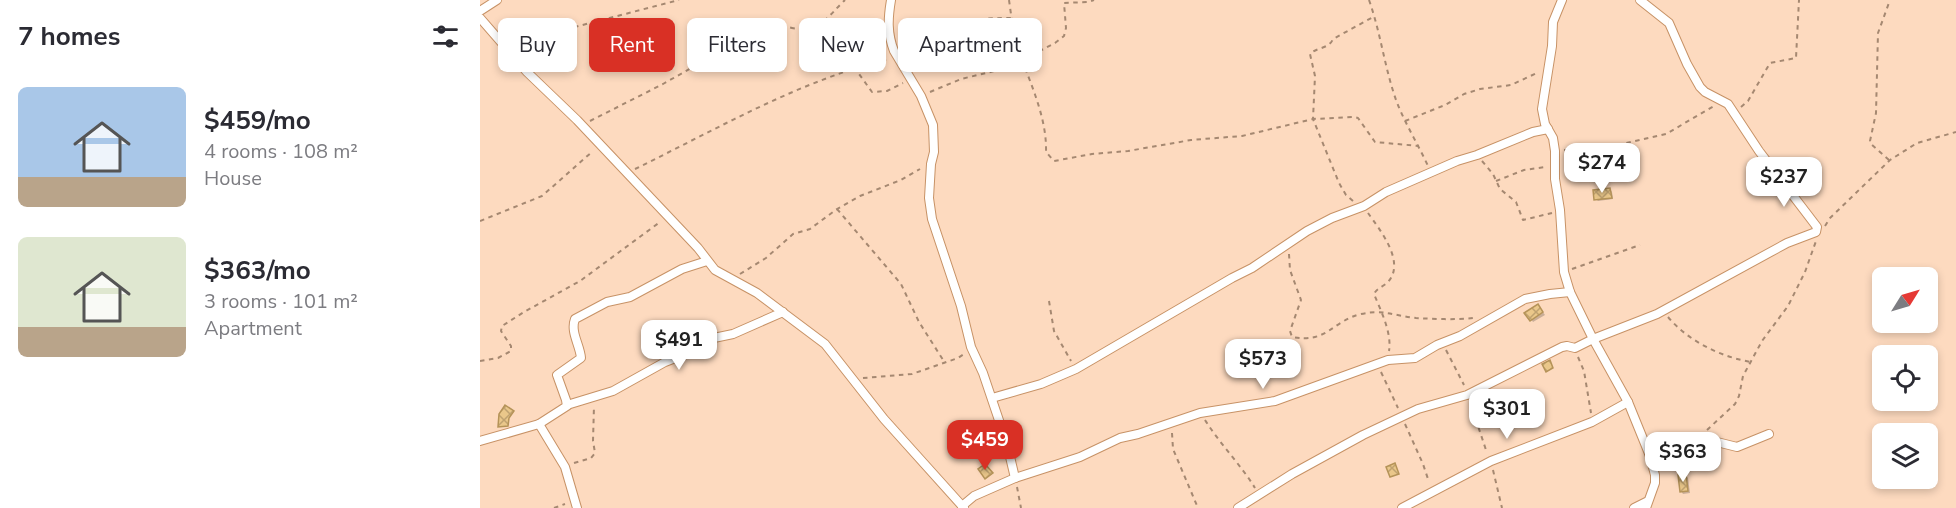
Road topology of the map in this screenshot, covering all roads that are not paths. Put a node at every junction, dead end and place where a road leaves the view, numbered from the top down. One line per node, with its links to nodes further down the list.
1 (497, 0): 5 (street)
2 (891, 0): 12 (street)
3 (1562, 0): 7 (street)
4 (1640, 0): 11 (street)
5 (480, 11)
6 (480, 18): 8 (street)
7 (1548, 129): 9 (street); 12 (street)
8 (707, 261): 10 (street); 14 (street)
9 (1570, 292): 11 (street); 19 (street)
10 (783, 312): 14 (street); 22 (street)
11 (1593, 339): 13 (street); 23 (street)
12 (992, 398): 19 (street)
13 (1628, 402): 18 (street); 24 (street)
14 (567, 405): 15 (street)
15 (539, 424): 17 (street); 20 (street)
16 (1769, 434): 18 (street)
17 (480, 441)
18 (1650, 456): 21 (street)
19 (1015, 478): 22 (street)
20 (576, 505)
21 (1646, 505): 25 (street)
22 (963, 507)
23 (1238, 508)
24 (1402, 508)
25 (1634, 508)

